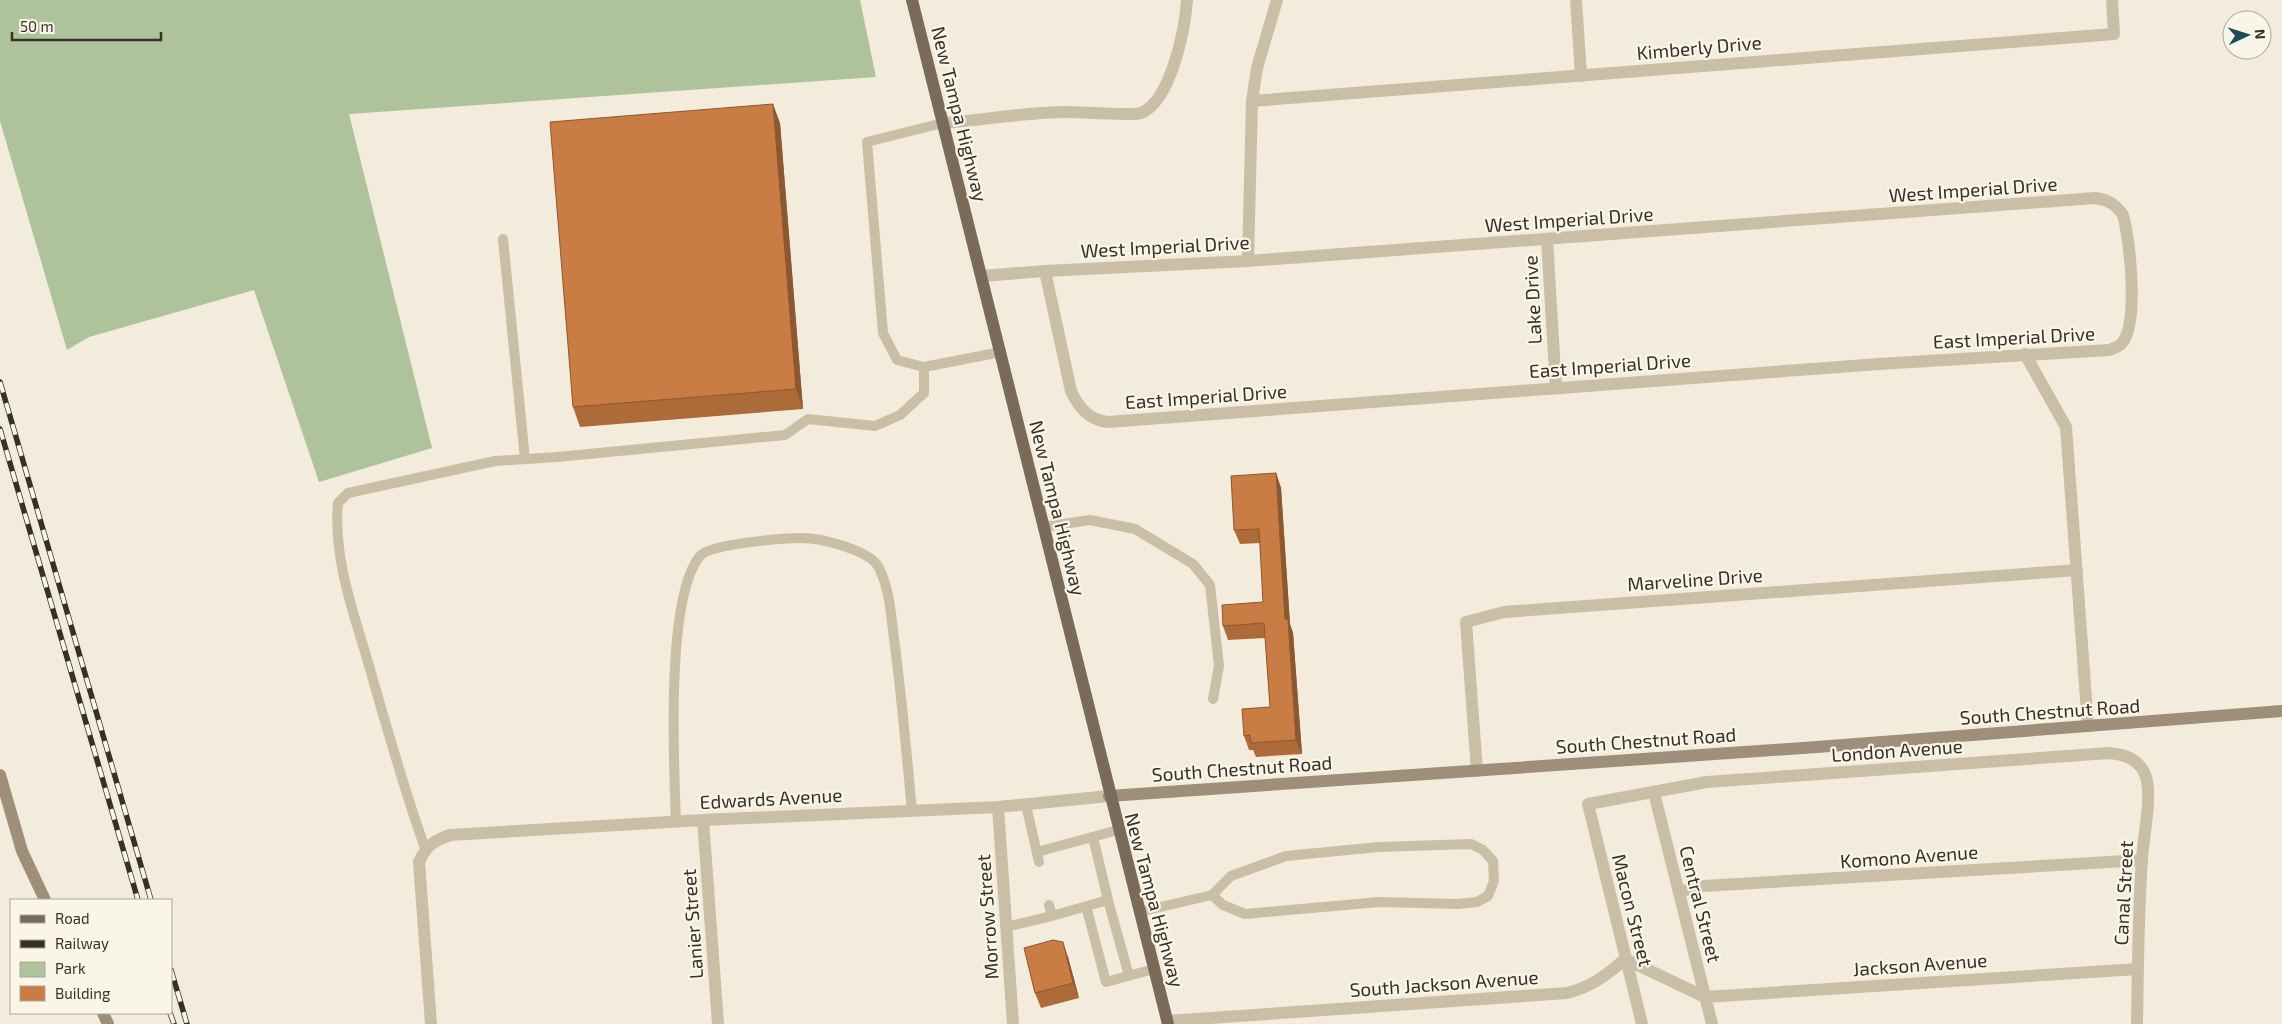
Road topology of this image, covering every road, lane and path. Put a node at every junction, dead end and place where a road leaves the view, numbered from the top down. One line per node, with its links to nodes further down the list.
1 (912, 0): 8 (main road, New Tampa Highway)
2 (1187, 0): 8 (street)
3 (1277, 0): 7 (street)
4 (1576, 0): 6 (street)
5 (2112, 0): 6 (street, Kimberly Drive)
6 (1581, 76): 7 (street, Kimberly Drive)
7 (1252, 101): 12 (street)
8 (943, 123): 14 (main road, New Tampa Highway); 17 (lane)
9 (2095, 198): 11 (street, West Imperial Drive); 16 (street, East Imperial Drive)
10 (503, 239): 19 (lane)
11 (1547, 240): 12 (street, West Imperial Drive); 18 (street, Lake Drive)
12 (1248, 261): 13 (street, West Imperial Drive)
13 (1045, 271): 14 (street, West Imperial Drive); 18 (street, East Imperial Drive)
14 (982, 276): 15 (main road, New Tampa Highway)
15 (1001, 352): 17 (lane); 20 (main road, New Tampa Highway)
16 (2024, 354): 18 (street, East Imperial Drive); 21 (street)
17 (924, 367): 19 (lane)
18 (1556, 388)
19 (525, 459): 38 (lane)
20 (1043, 527): 22 (lane); 29 (main road, New Tampa Highway)
21 (2077, 570): 24 (street); 26 (street, Marveline Drive)
22 (1213, 699)
23 (2282, 712): 24 (street, South Chestnut Road)
24 (2088, 726): 26 (street, South Chestnut Road)
25 (2140, 766): 28 (street, London Avenue); 39 (street, Canal Street)
26 (1478, 771): 29 (street, South Chestnut Road)
27 (0, 775): 42 (street)
28 (1654, 793): 30 (street, London Avenue); 40 (street, Central Street)
29 (1109, 796): 31 (street, Edwards Avenue); 36 (main road, New Tampa Highway)
30 (1588, 804): 49 (street, Macon Street)
31 (1026, 805): 32 (street, Edwards Avenue); 37 (lane)
32 (998, 808): 33 (street, Edwards Avenue); 48 (street, Morrow Street)
33 (912, 811): 34 (street, Edwards Avenue); 35 (lane)
34 (703, 820): 35 (street, Edwards Avenue); 56 (street, Lanier Street)
35 (676, 822): 38 (street, Edwards Avenue)
36 (1118, 830): 37 (lane); 46 (main road, New Tampa Highway)
37 (1093, 837): 43 (lane)
38 (425, 848): 55 (street)
39 (2142, 860): 40 (street, Komono Avenue); 51 (street, Canal Street)
40 (1679, 892): 53 (street, Central Street)
41 (1212, 895): 41 (lane); 46 (lane)
42 (45, 899)
43 (1108, 900): 45 (lane); 52 (lane)
44 (1050, 905): 47 (lane)
45 (1086, 906): 47 (lane); 52 (lane)
46 (1139, 912): 50 (main road, New Tampa Highway)
47 (1052, 916): 48 (lane)
48 (1006, 927): 57 (street, Morrow Street)
49 (1626, 959): 53 (street); 54 (street, South Jackson Avenue); 58 (street, Macon Street)
50 (1154, 969): 52 (lane); 54 (main road, New Tampa Highway)
51 (2138, 969): 53 (street, Jackson Avenue); 60 (street, Canal Street)
52 (1129, 976)
53 (1705, 997): 59 (street, Central Street)
54 (1168, 1022)
55 (431, 1024)
56 (718, 1024)
57 (1013, 1024)
58 (1642, 1024)
59 (1712, 1024)
60 (2137, 1024)

